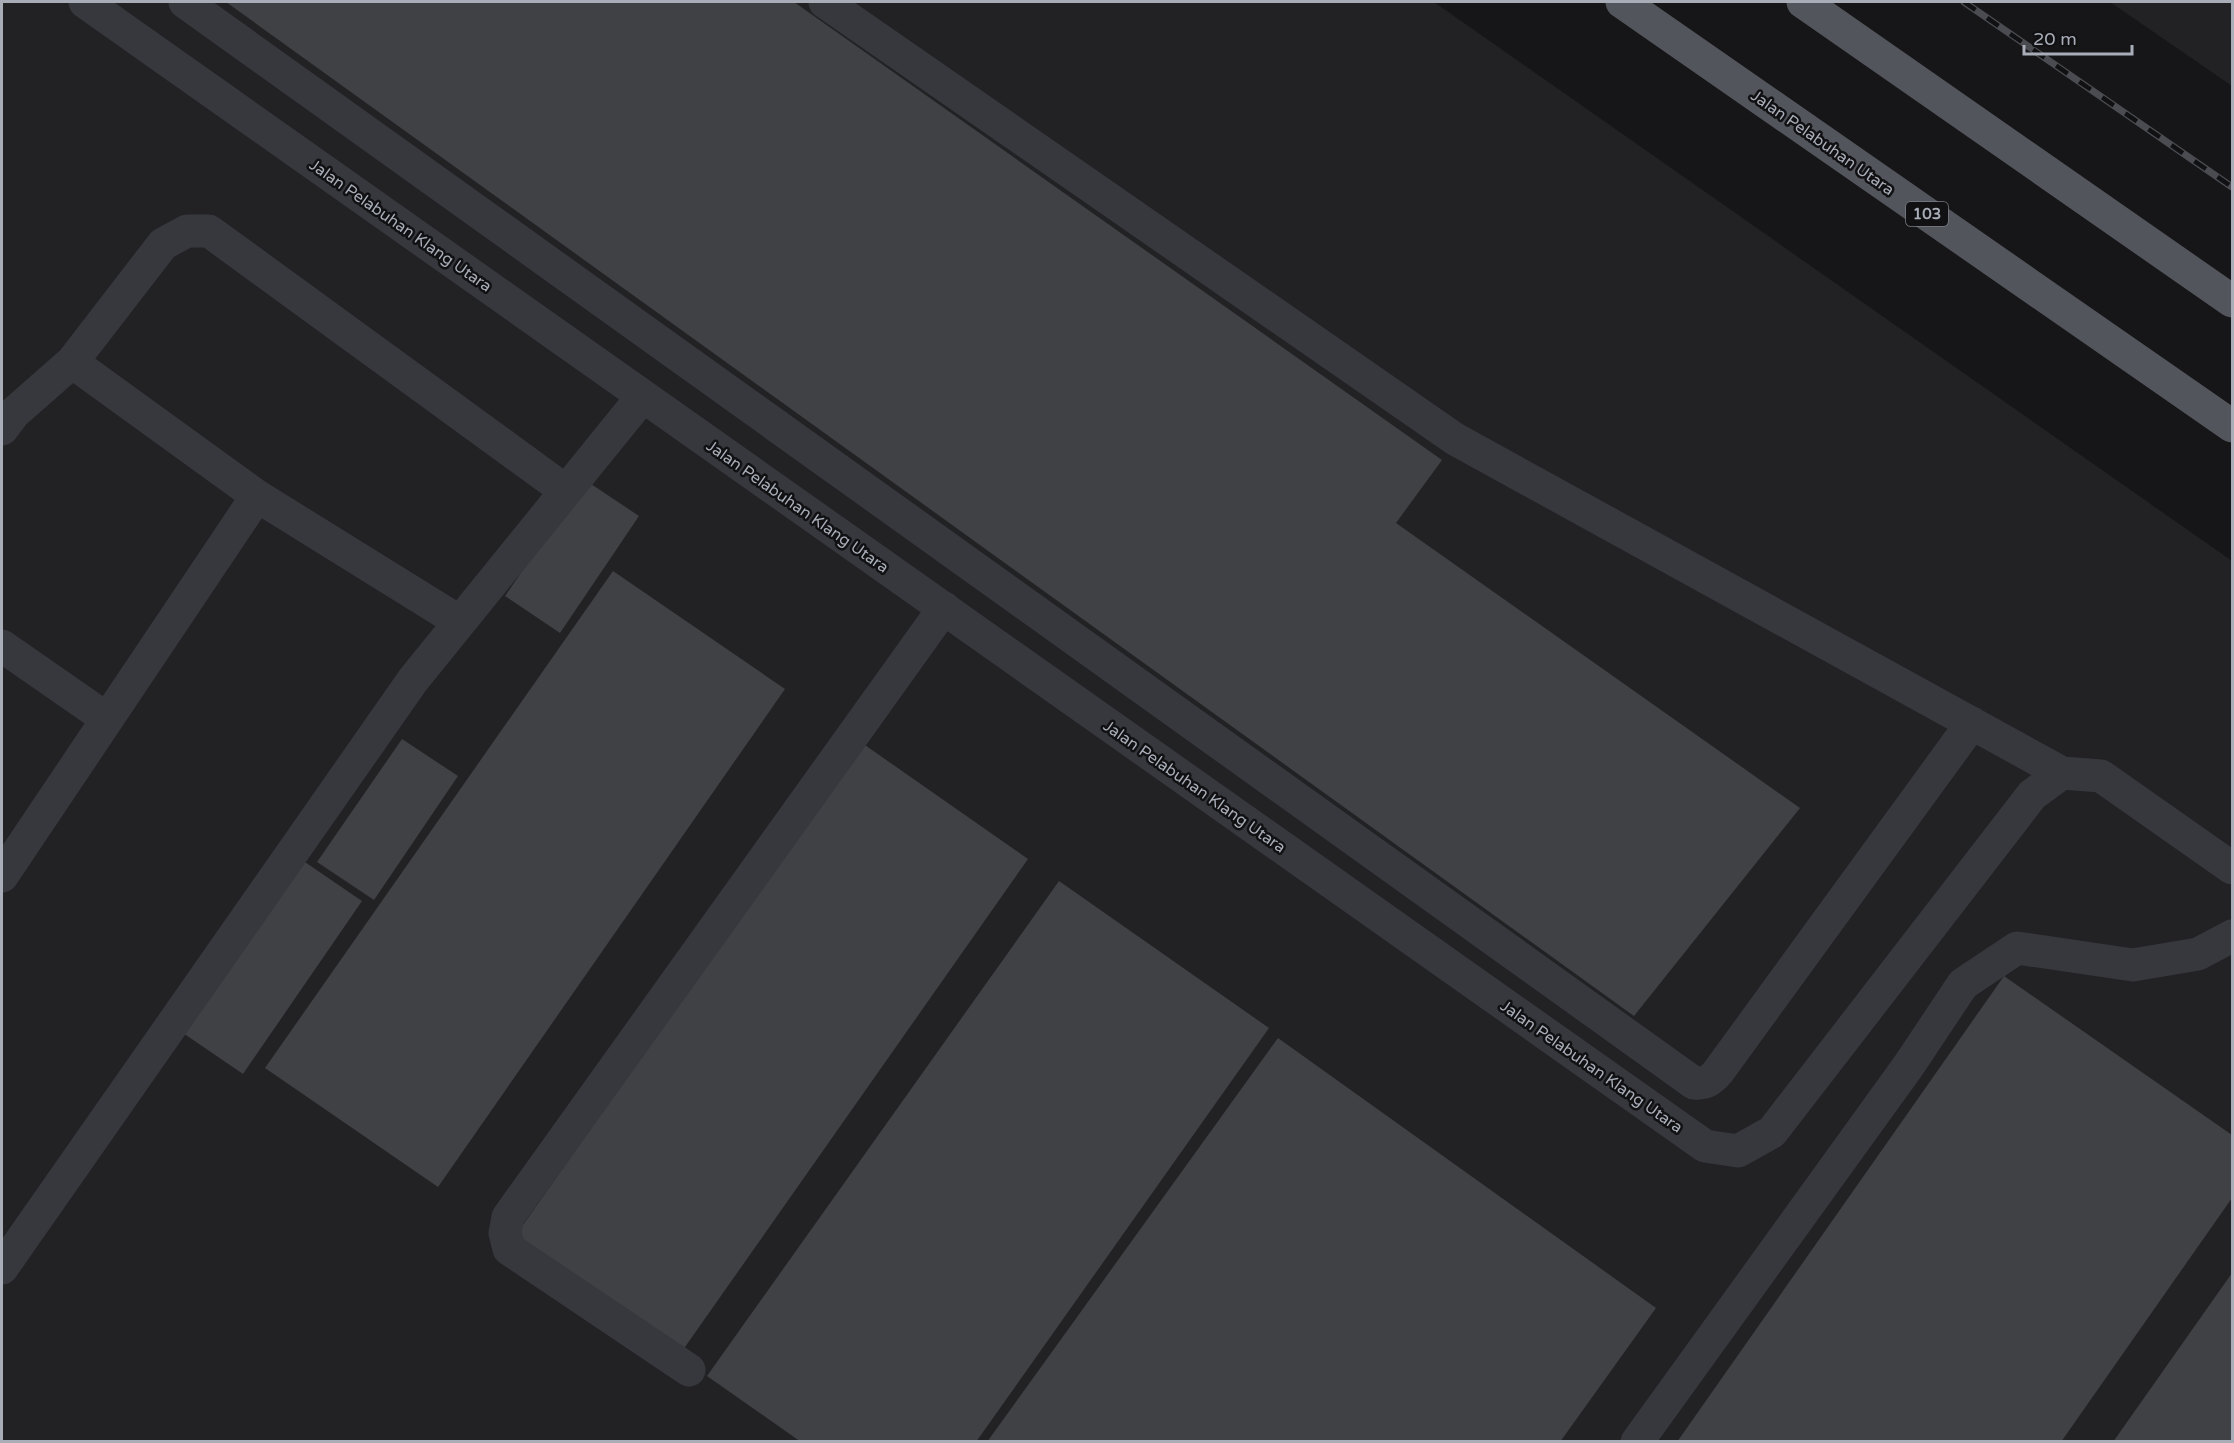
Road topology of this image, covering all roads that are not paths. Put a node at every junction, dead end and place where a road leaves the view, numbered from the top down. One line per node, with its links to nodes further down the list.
1 (86, 2): 8 (street, Jalan Pelabuhan Klang Utara)
2 (185, 2): 17 (street)
3 (825, 2): 17 (street)
4 (1622, 2): 9 (main road, Jalan Pelabuhan Utara / 103)
5 (1803, 2): 6 (main road)
6 (2232, 301)
7 (72, 362): 10 (street); 11 (street); 12 (street)
8 (643, 396): 11 (street); 13 (street, Jalan Pelabuhan Klang Utara)
9 (2232, 426)
10 (2, 429)
11 (566, 491): 14 (street)
12 (257, 496): 14 (street); 16 (street)
13 (944, 608): 18 (street, Jalan Pelabuhan Klang Utara); 23 (street)
14 (460, 622): 22 (street)
15 (2, 646): 16 (street)
16 (107, 719): 20 (street)
17 (1972, 723): 18 (street)
18 (2062, 773): 19 (street)
19 (2232, 868)
20 (2, 876)
21 (2232, 936): 24 (street)
22 (2, 1268)
23 (689, 1370)
24 (1637, 1442)

